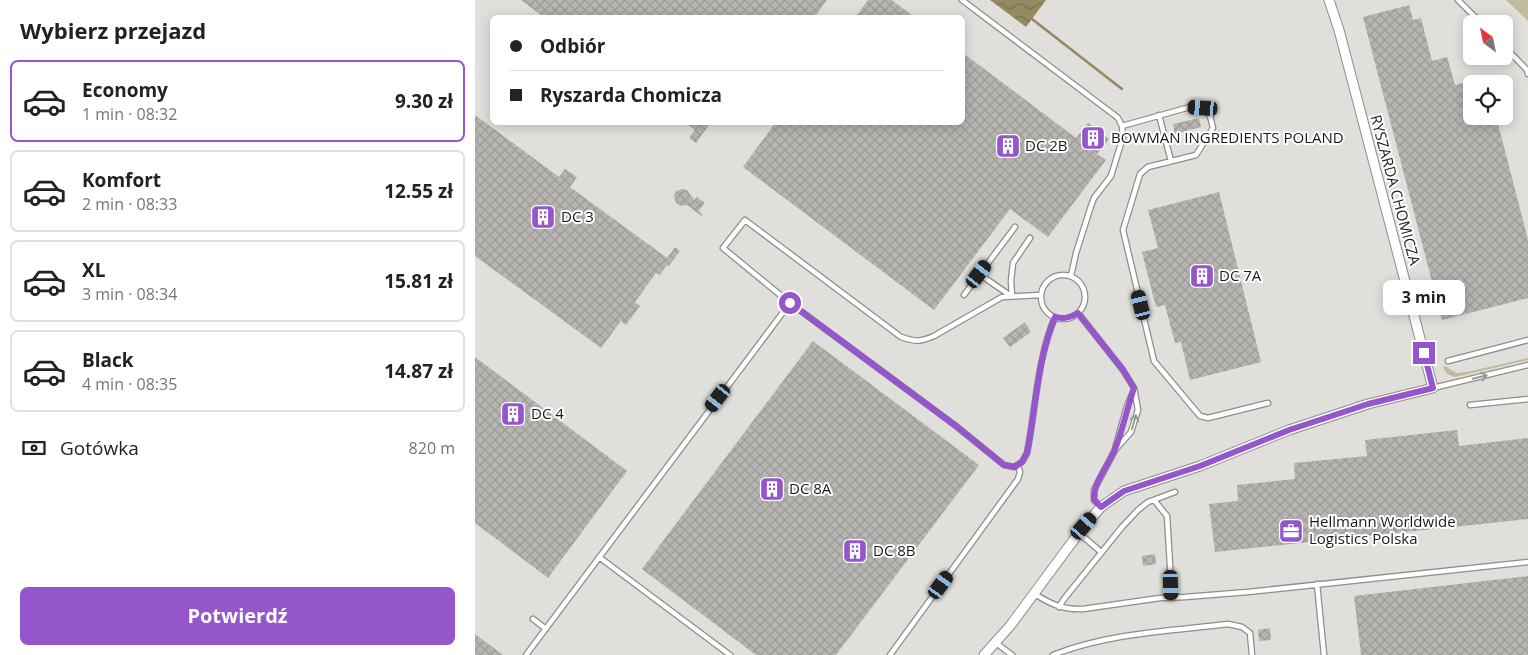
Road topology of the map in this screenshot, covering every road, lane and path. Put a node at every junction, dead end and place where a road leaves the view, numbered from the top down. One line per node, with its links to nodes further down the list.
1 (962, 0): 8 (lane)
2 (1329, 0): 24 (street, RYSZARDA CHOMICZA)
3 (1458, 0): 4 (lane)
4 (1473, 15)
5 (1513, 55): 6 (lane)
6 (1528, 74)
7 (1159, 115): 8 (lane); 9 (lane); 9 (lane)
8 (1123, 126): 13 (lane)
9 (1171, 161): 26 (lane)
10 (1015, 227): 12 (lane)
11 (1030, 238): 16 (lane)
12 (979, 274): 14 (lane); 16 (lane)
13 (1071, 276): 15 (lane); 18 (lane)
14 (964, 295)
15 (1041, 295): 16 (lane); 19 (lane)
16 (1012, 296): 17 (lane)
17 (790, 303): 29 (lane); 35 (lane)
18 (1078, 313): 19 (lane); 23 (lane)
19 (1055, 317): 29 (lane)
20 (1528, 340): 21 (lane)
21 (1448, 360)
22 (1528, 365): 24 (lane, one-way to 22)
23 (1134, 388): 28 (lane); 28 (lane, one-way to 23)
24 (1433, 388): 32 (street)
25 (1528, 399): 27 (lane)
26 (1268, 403)
27 (1470, 405)
28 (1115, 450): 32 (lane)
29 (1018, 465): 46 (lane)
30 (1175, 492): 31 (lane)
31 (1154, 500): 34 (lane); 39 (lane)
32 (1101, 507): 33 (street)
33 (1079, 533): 34 (lane); 38 (street)
34 (1101, 552): 40 (lane)
35 (599, 557): 42 (lane); 45 (lane)
36 (1528, 562): 37 (lane)
37 (1317, 584): 39 (lane); 51 (lane)
38 (1035, 594): 40 (lane); 43 (street)
39 (1172, 598): 40 (lane)
40 (1059, 607)
41 (533, 618): 42 (lane)
42 (546, 628): 44 (lane)
43 (996, 643): 47 (street); 48 (lane)
44 (526, 655)
45 (730, 655)
46 (890, 655)
47 (984, 655)
48 (1012, 655)
49 (1053, 655): 50 (lane)
50 (1252, 655)
51 (1323, 655)

